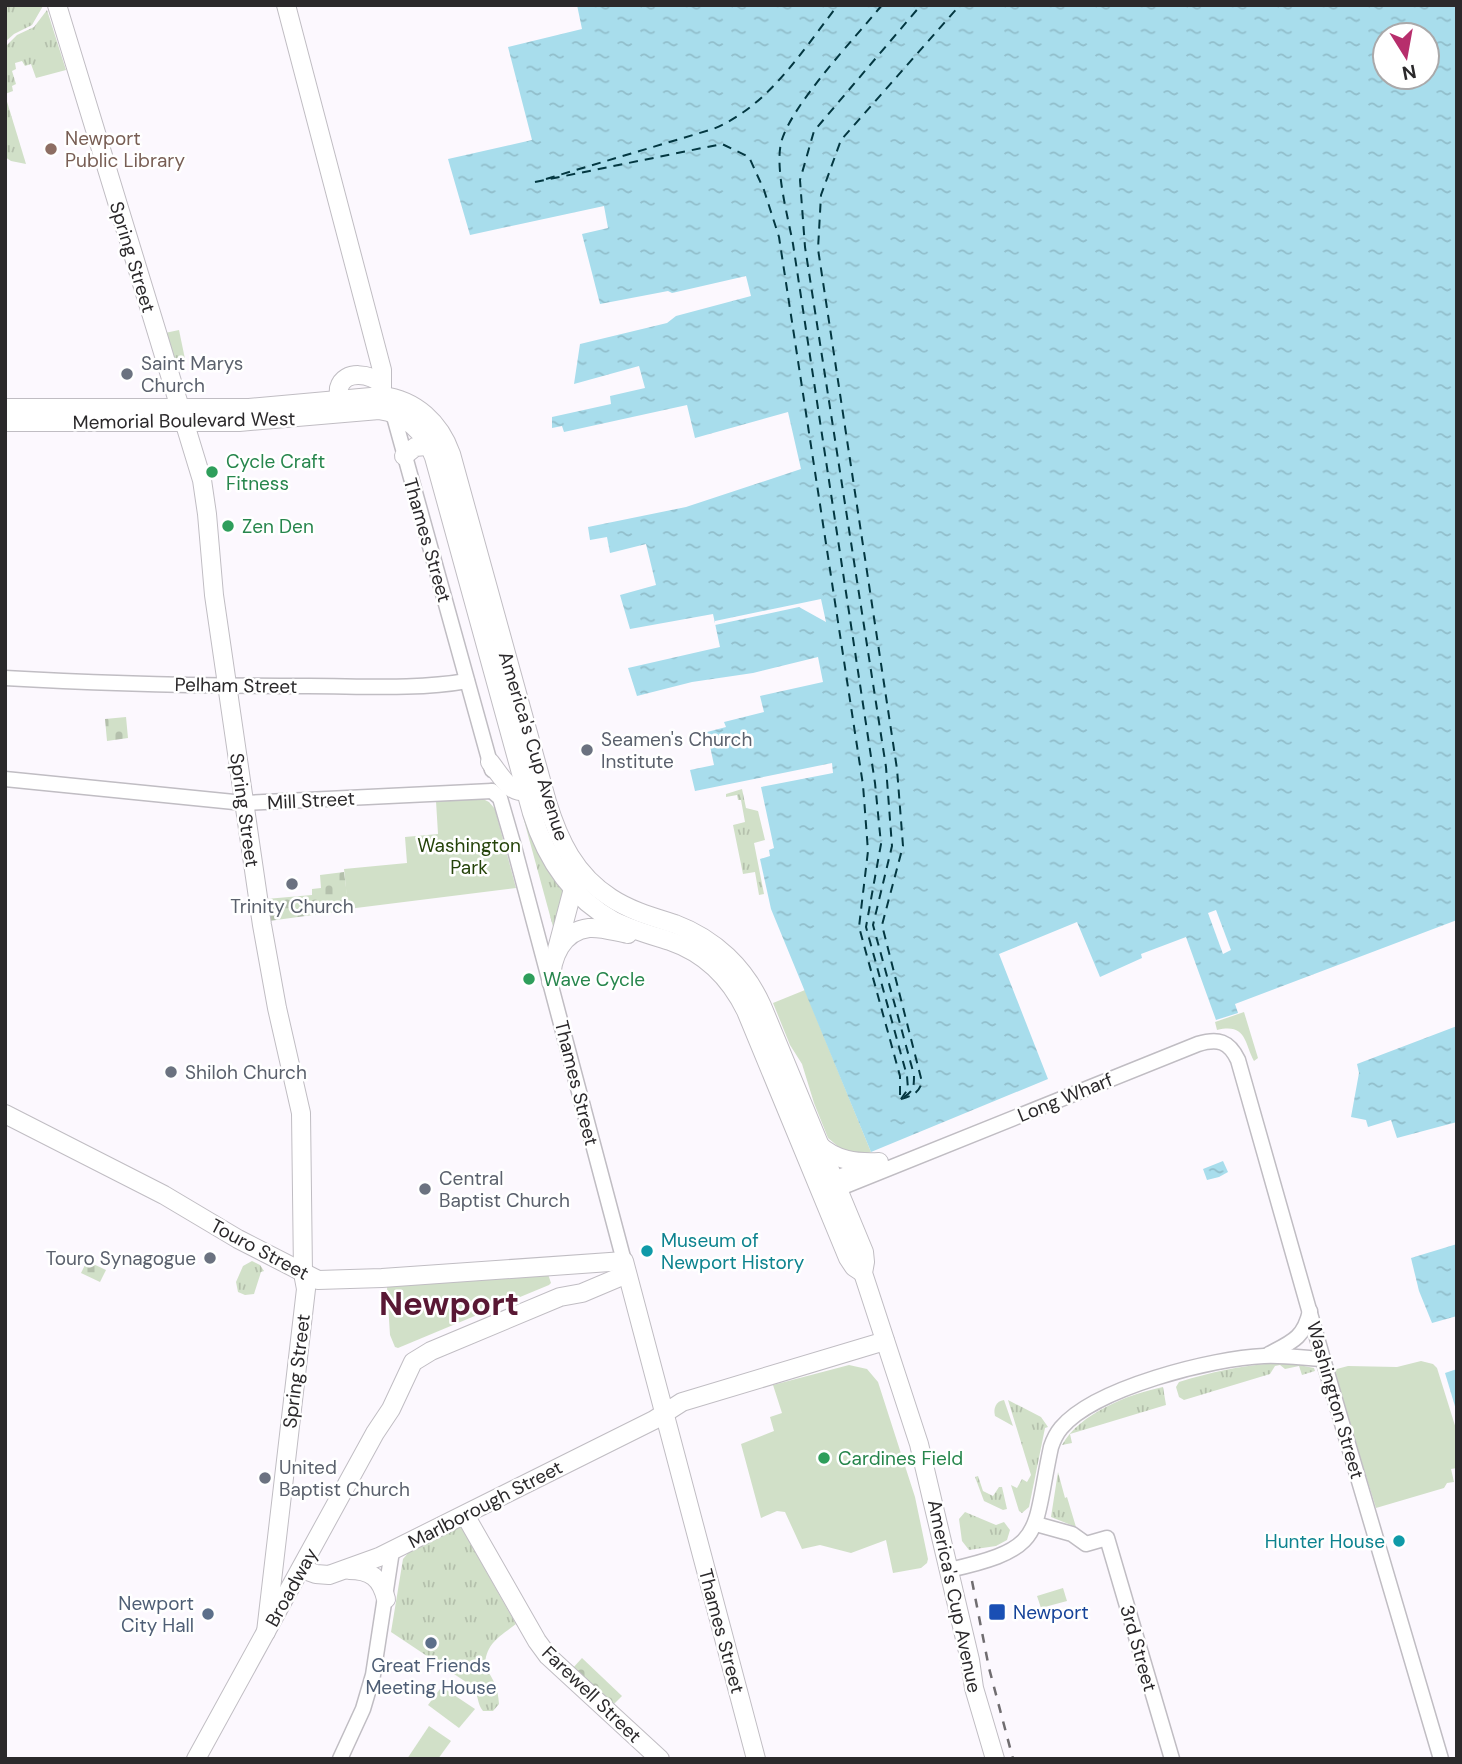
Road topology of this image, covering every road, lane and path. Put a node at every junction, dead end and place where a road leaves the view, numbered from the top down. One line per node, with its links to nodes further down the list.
1 (57, 5): 8 (main road, Spring Street)
2 (286, 5): 3 (main road)
3 (380, 390): 4 (main road); 6 (main road); 11 (main road, America's Cup Avenue)
4 (341, 407): 6 (main road, Memorial Boulevard West); 8 (main road, Memorial Boulevard West)
5 (5, 408): 8 (main road, Memorial Boulevard West)
6 (363, 411): 7 (main road)
7 (393, 413): 10 (main road, America's Cup Avenue); 12 (street, Thames Street)
8 (182, 416): 9 (main road, Memorial Boulevard West); 15 (main road, Spring Street)
9 (5, 422)
10 (428, 444): 11 (main road); 12 (main road); 18 (main road, America's Cup Avenue)
11 (450, 450): 18 (main road, America's Cup Avenue)
12 (404, 456): 14 (street, Thames Street)
13 (5, 678): 15 (street, Pelham Street)
14 (467, 681): 15 (street, Pelham Street); 16 (street, Thames Street)
15 (227, 686): 20 (main road, Spring Street)
16 (490, 762): 18 (main road); 19 (street, Thames Street)
17 (5, 779): 20 (street, Mill Street)
18 (535, 790): 21 (main road, America's Cup Avenue); 22 (main road, America's Cup Avenue)
19 (492, 791): 20 (street, Mill Street); 25 (street, Thames Street)
20 (244, 803): 34 (main road, Spring Street)
21 (574, 863): 22 (main road); 28 (main road, America's Cup Avenue)
22 (573, 889): 23 (main road, America's Cup Avenue); 24 (main road)
23 (680, 945): 24 (main road); 31 (main road, America's Cup Avenue)
24 (555, 956): 25 (main road)
25 (551, 982): 33 (street, Thames Street)
26 (1227, 1043): 29 (street, Long Wharf); 36 (street, Washington Street)
27 (5, 1114): 34 (main road, Touro Street)
28 (818, 1144): 30 (main road); 31 (main road, America's Cup Avenue)
29 (905, 1161): 30 (street, Long Wharf); 31 (street, Long Wharf)
30 (879, 1162): 31 (street, Long Wharf)
31 (828, 1188): 37 (main road, America's Cup Avenue)
32 (558, 1266): 33 (main road, Touro Street); 34 (main road, Touro Street); 35 (main road)
33 (625, 1268): 35 (main road, Broadway); 40 (main road, Thames Street)
34 (303, 1273): 48 (main road, Spring Street)
35 (561, 1297): 44 (main road, Broadway)
36 (1310, 1310): 38 (street); 39 (street, Washington Street)
37 (885, 1341): 40 (main road, Marlborough Street); 46 (main road, America's Cup Avenue)
38 (1266, 1355): 39 (street); 42 (street)
39 (1323, 1359): 55 (street, Washington Street)
40 (664, 1413): 41 (main road, Marlborough Street); 52 (main road, Thames Street)
41 (465, 1515): 43 (main road, Marlborough Street); 51 (main road, Farewell Street)
42 (1036, 1524): 46 (street); 54 (street, 3rd Street)
43 (392, 1551): 45 (main road, Marlborough Street); 47 (street)
44 (302, 1569): 45 (main road, Marlborough Street); 48 (main road, Broadway)
45 (345, 1570): 47 (main road)
46 (949, 1570): 53 (main road, America's Cup Avenue)
47 (386, 1599): 50 (street)
48 (266, 1632): 49 (main road, Broadway)
49 (196, 1759)
50 (340, 1759)
51 (660, 1759)
52 (756, 1759)
53 (995, 1759)
54 (1172, 1759)
55 (1441, 1759)

